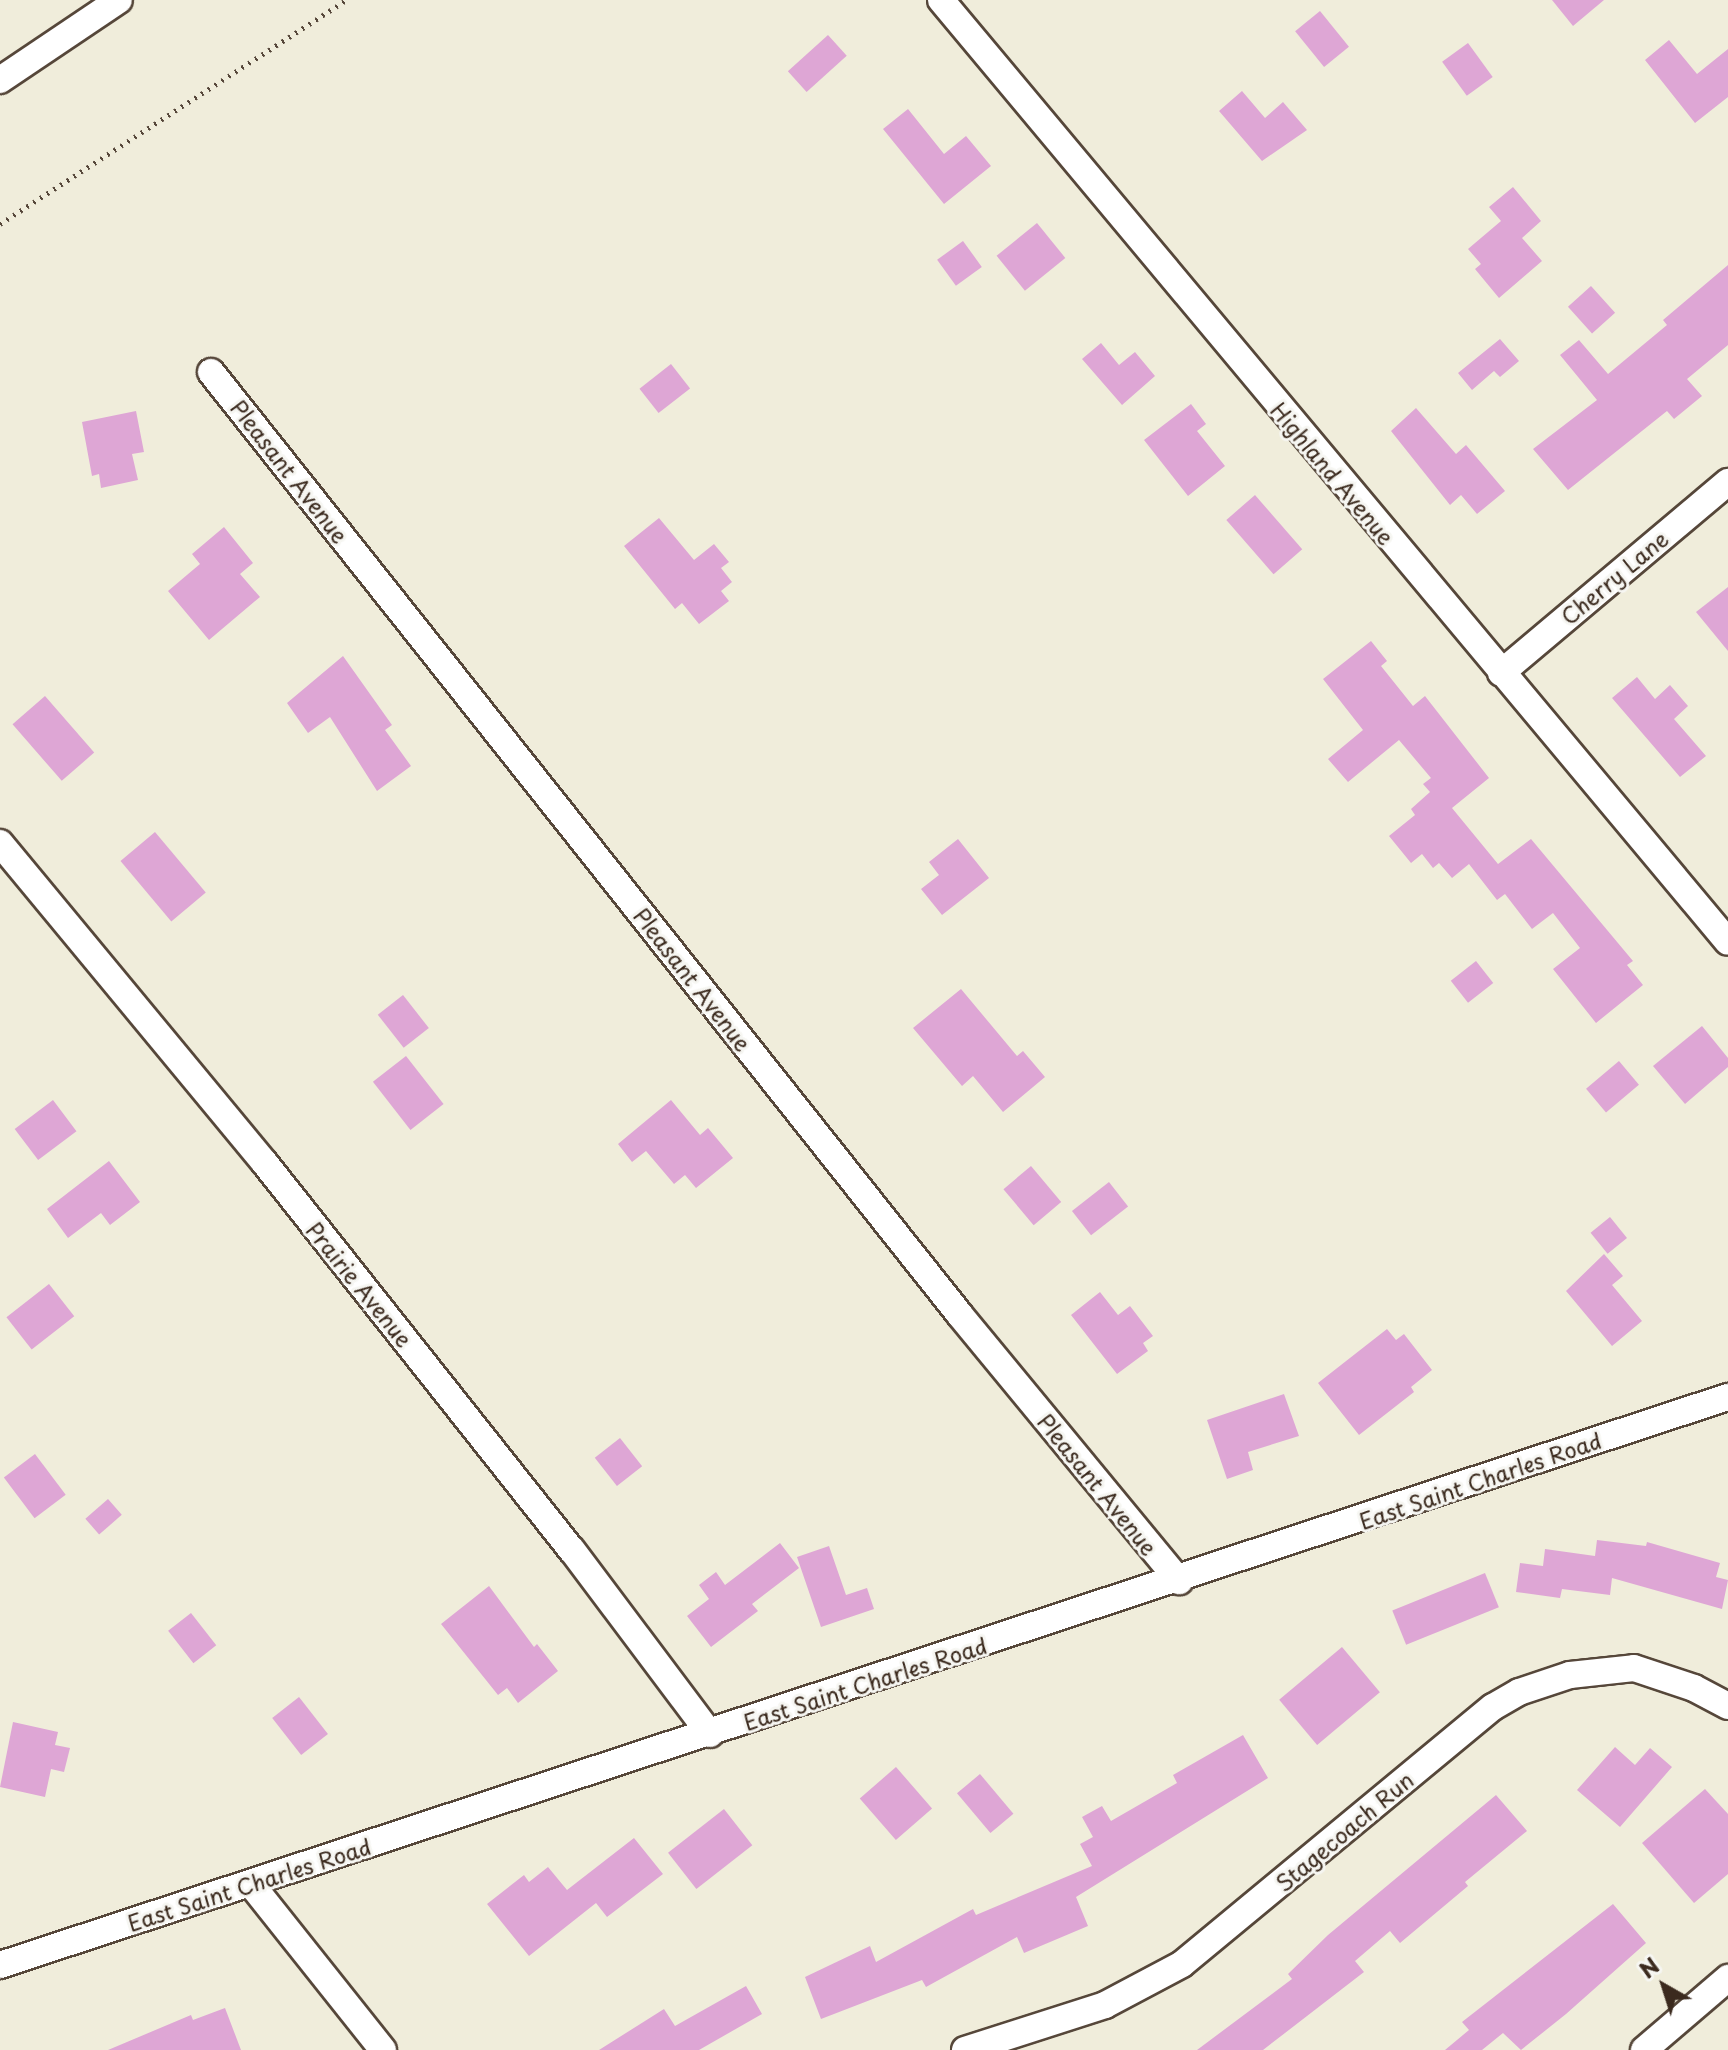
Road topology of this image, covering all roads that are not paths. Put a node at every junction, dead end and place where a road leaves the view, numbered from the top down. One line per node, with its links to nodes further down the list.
1 (119, 0): 3 (street)
2 (941, 0): 6 (street, Highland Avenue)
3 (0, 80)
4 (211, 372): 10 (street, Pleasant Avenue)
5 (1728, 482): 6 (street, Cherry Lane)
6 (1501, 673): 8 (street, Highland Avenue)
7 (0, 843): 12 (street, Prairie Avenue)
8 (1728, 942)
9 (1728, 1397): 10 (street, East Saint Charles Road)
10 (1179, 1581): 12 (street, East Saint Charles Road)
11 (1728, 1706): 17 (street, Stagecoach Run)
12 (710, 1734): 13 (street, East Saint Charles Road)
13 (251, 1884): 14 (street, East Saint Charles Road); 16 (street)
14 (0, 1965)
15 (1728, 1978): 18 (street)
16 (383, 2050)
17 (965, 2050)
18 (1644, 2050)

